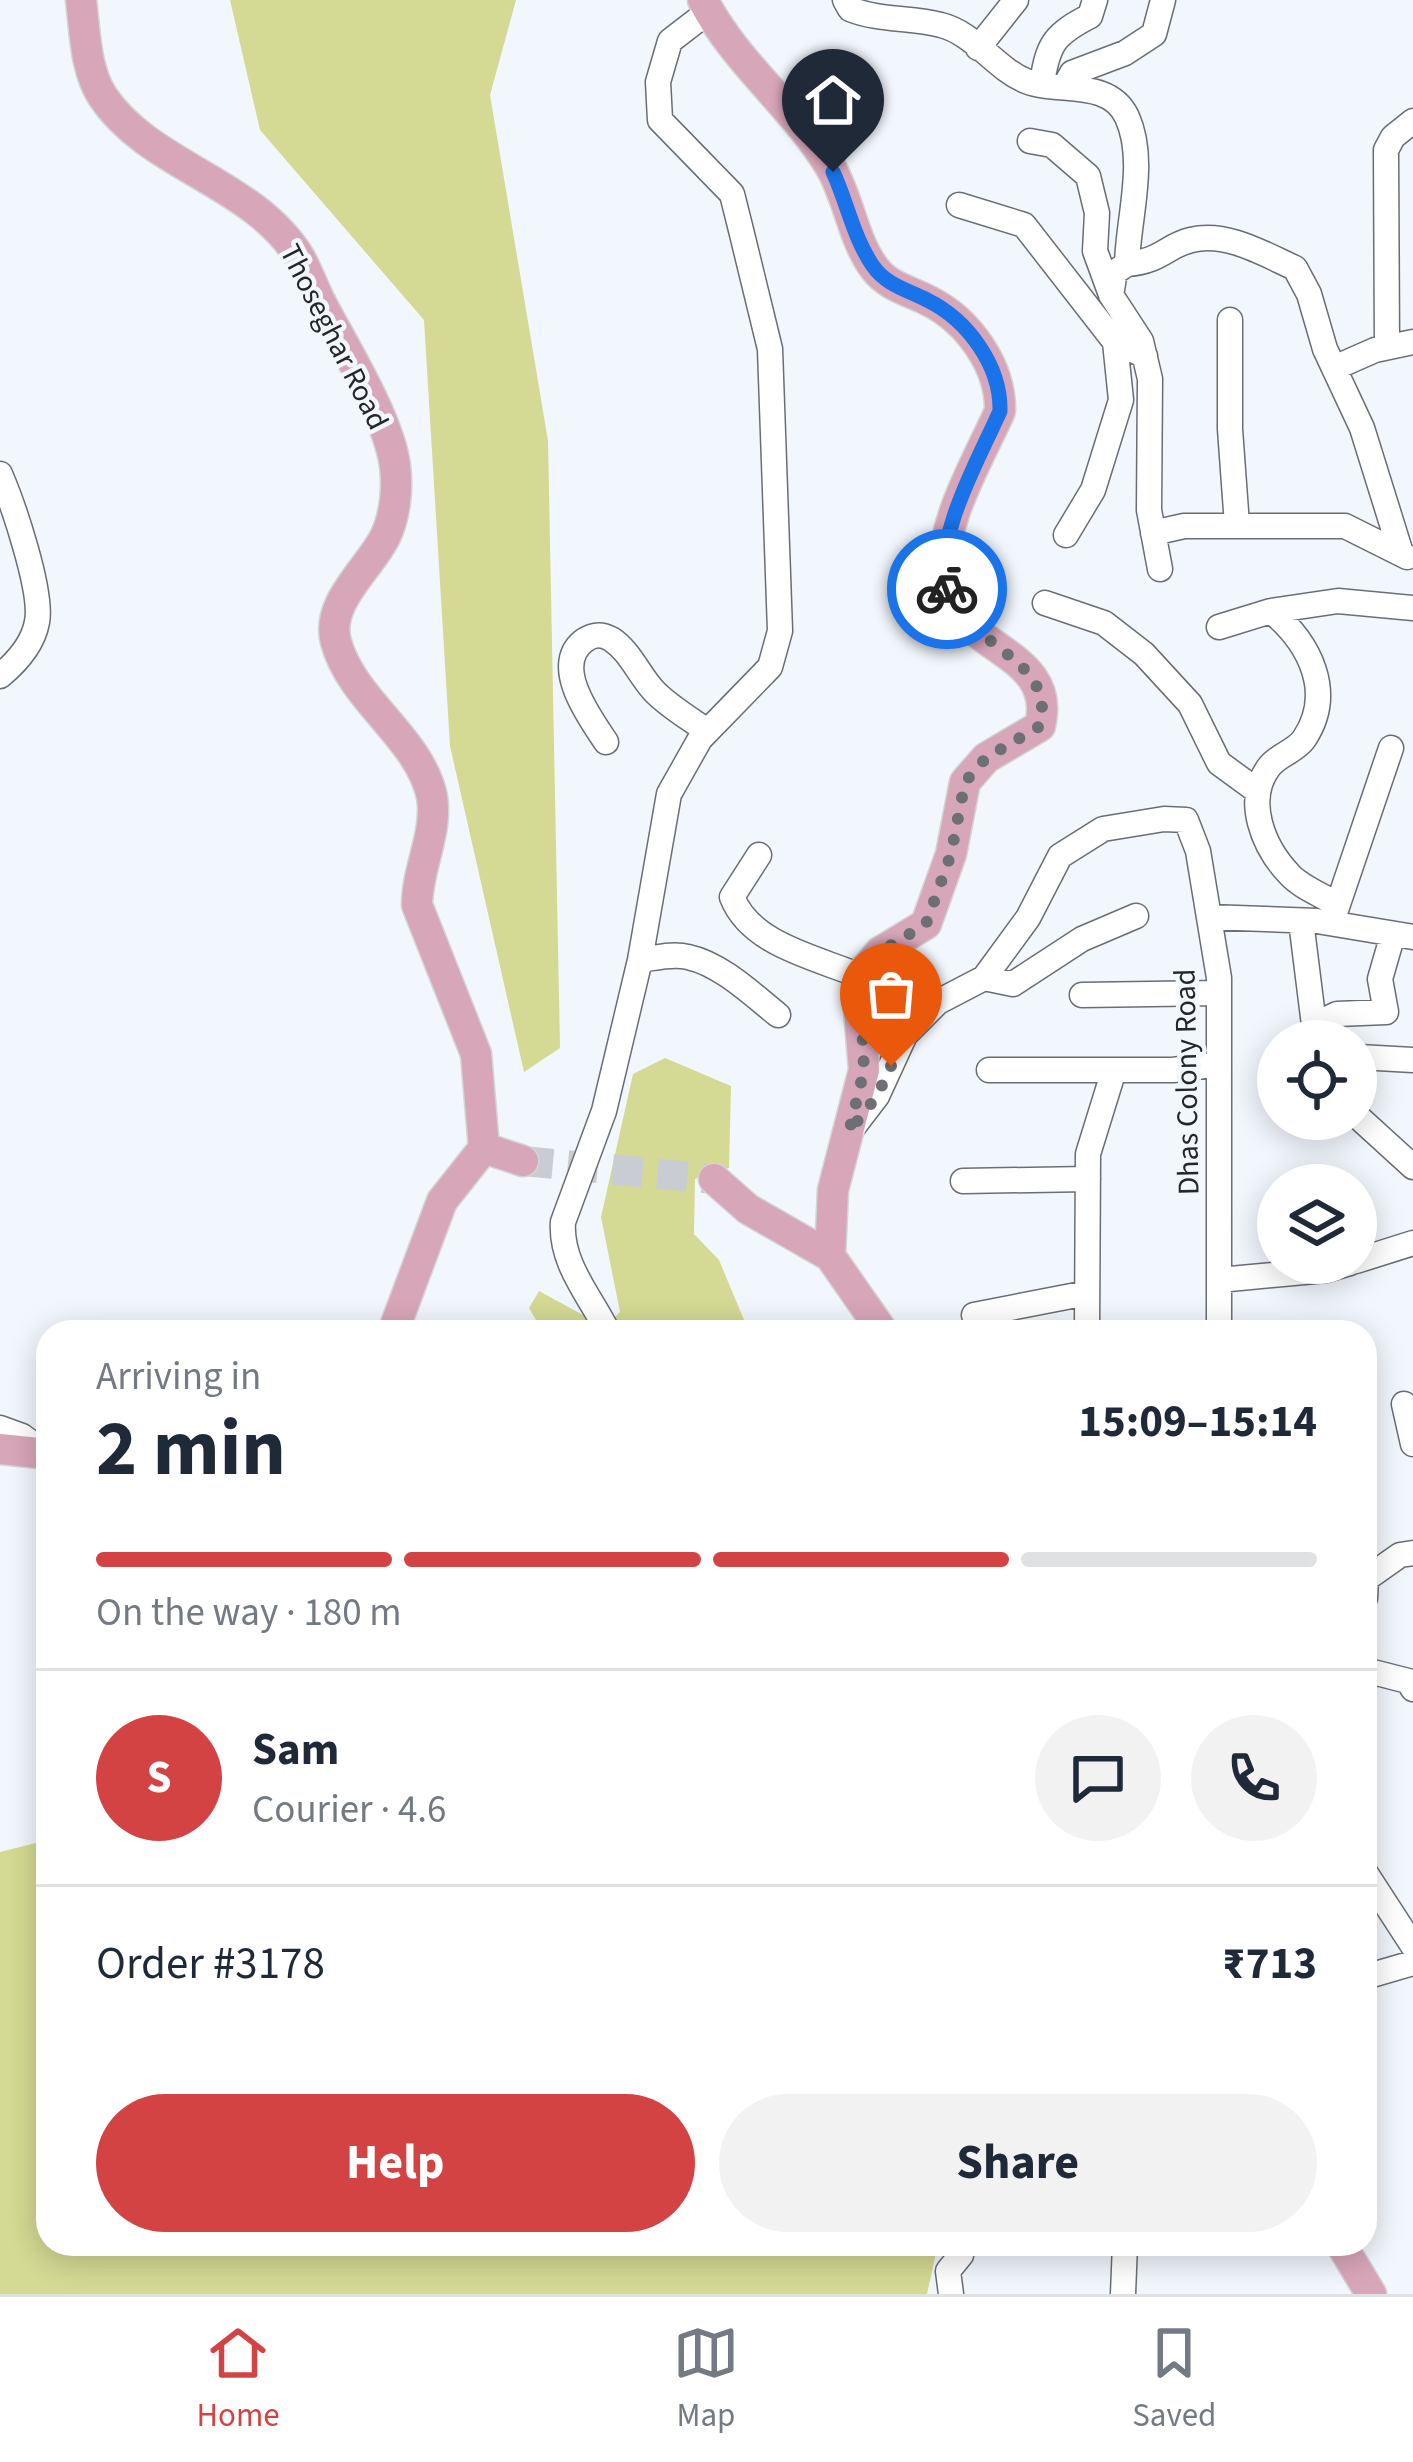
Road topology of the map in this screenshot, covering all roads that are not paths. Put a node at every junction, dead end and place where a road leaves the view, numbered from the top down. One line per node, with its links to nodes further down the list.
1 (81, 0): 56 (main road, Thoseghar Road)
2 (845, 0): 7 (street)
3 (1016, 0): 7 (street)
4 (1095, 0): 8 (street)
5 (1163, 0): 8 (street)
6 (706, 6): 31 (street); 42 (main road)
7 (978, 48): 8 (street)
8 (1053, 85): 12 (street)
9 (1413, 121): 17 (street)
10 (1030, 141): 13 (street)
11 (959, 205): 15 (street)
12 (1127, 264): 13 (street); 19 (street)
13 (1111, 295): 18 (street)
14 (1230, 320): 21 (street)
15 (1114, 342): 18 (street); 23 (street)
16 (1413, 342): 17 (street)
17 (1387, 347): 19 (street)
18 (1145, 356): 22 (street)
19 (1334, 368): 24 (street)
20 (0, 474): 30 (street)
21 (1238, 526): 22 (street); 24 (street)
22 (1153, 533): 25 (street)
23 (1066, 535)
24 (1407, 557)
25 (1160, 569)
26 (1045, 603): 34 (street)
27 (1413, 608): 28 (street)
28 (1271, 611): 29 (street); 34 (street)
29 (1219, 627)
30 (0, 676)
31 (707, 731): 32 (street); 41 (street)
32 (606, 742)
33 (1391, 748): 36 (street)
34 (1256, 790): 36 (street)
35 (759, 855): 42 (street)
36 (1334, 914): 39 (street); 40 (street)
37 (1136, 916): 43 (street)
38 (1209, 917): 39 (street); 43 (street, Dhas Colony Road); 44 (street, Dhas Colony Road)
39 (1301, 921): 47 (street)
40 (1403, 935): 48 (street)
41 (640, 959): 46 (street); 70 (street)
42 (860, 976): 54 (main road)
43 (984, 978): 54 (street, Dhas Colony Road)
44 (1219, 993): 45 (street); 51 (street, Dhas Colony Road)
45 (1082, 995)
46 (778, 1015)
47 (1315, 1020)
48 (1330, 1020)
49 (1377, 1058): 50 (street)
50 (1413, 1060)
51 (1219, 1064): 53 (street); 66 (street, Dhas Colony Road)
52 (989, 1070): 53 (street)
53 (1114, 1070): 60 (street)
54 (849, 1132): 64 (main road)
55 (1377, 1137): 58 (street)
56 (484, 1148): 57 (main road); 69 (main road)
57 (524, 1161)
58 (1413, 1167)
59 (714, 1179): 64 (main road)
60 (1088, 1179): 61 (street); 67 (street)
61 (963, 1181)
62 (1413, 1243): 63 (street)
63 (1377, 1254)
64 (830, 1256): 71 (main road)
65 (1257, 1276): 66 (street)
66 (1219, 1280): 73 (street, Dhas Colony Road)
67 (1087, 1293): 68 (street); 72 (street)
68 (974, 1315)
69 (397, 1320)
70 (601, 1320)
71 (875, 1320)
72 (1087, 1320)
73 (1219, 1320)
74 (1404, 1404): 76 (street)
75 (0, 1428): 77 (street)
76 (1413, 1444)
77 (36, 1446)
78 (0, 1449): 79 (main road)
79 (36, 1452)
80 (1413, 1553): 81 (street)
81 (1377, 1572)
82 (1377, 1673): 83 (street)
83 (1413, 1689)
84 (1377, 1890): 85 (street)
85 (1413, 1946)
86 (1413, 1963): 87 (street)
87 (1377, 1974)
88 (961, 2256): 91 (street)
89 (1125, 2256): 92 (street)
90 (1348, 2256): 93 (main road)
91 (951, 2294)
92 (1123, 2294)
93 (1371, 2294)

